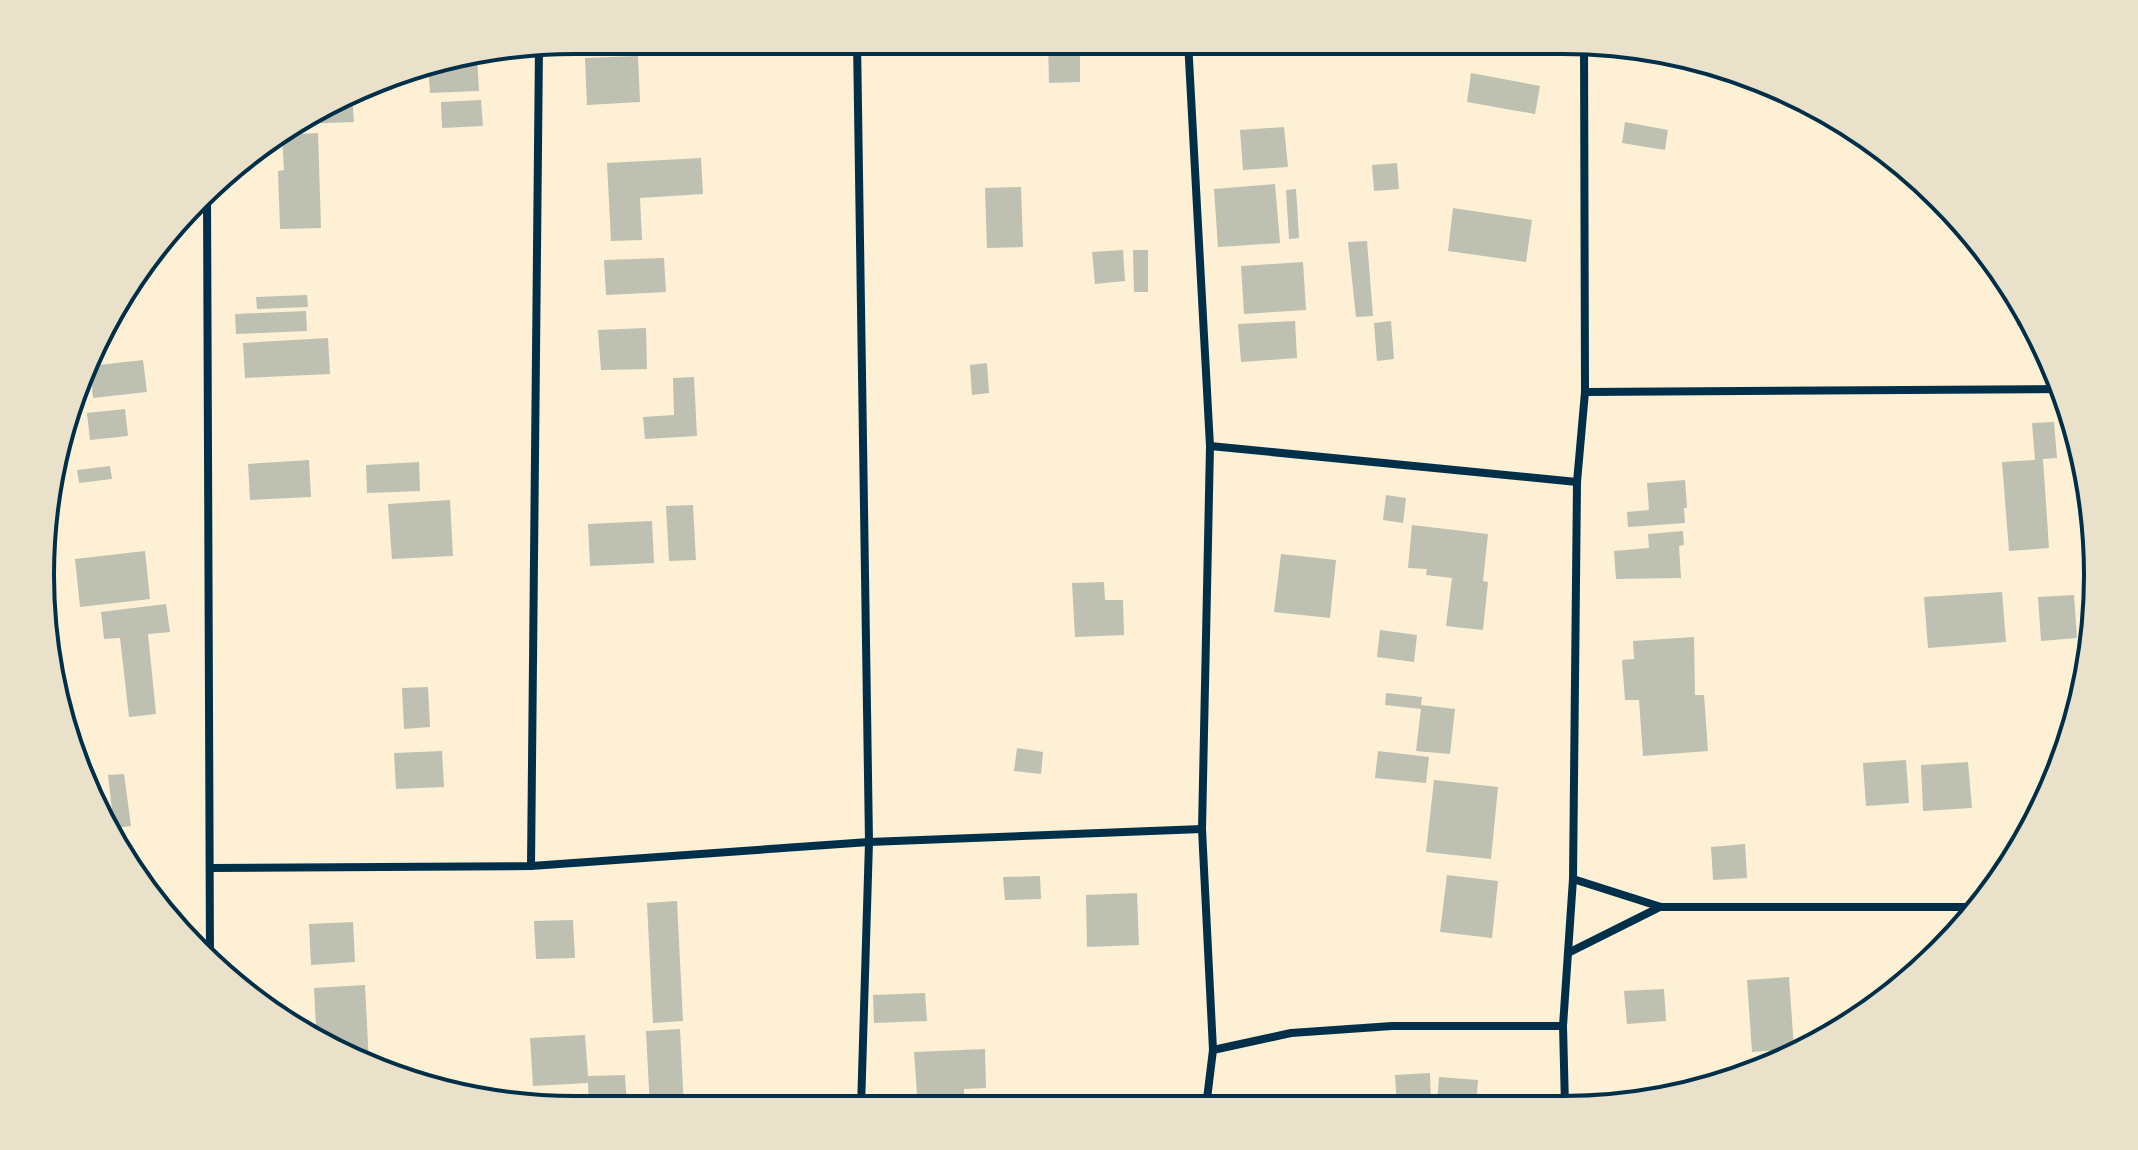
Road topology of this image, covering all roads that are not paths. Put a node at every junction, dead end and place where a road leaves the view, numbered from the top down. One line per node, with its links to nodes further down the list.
1 (857, 54): 11 (street)
2 (1189, 54): 8 (street)
3 (539, 55): 12 (street)
4 (1584, 55): 7 (street)
5 (207, 207): 13 (street)
6 (2049, 389): 7 (street)
7 (1585, 392): 9 (street)
8 (1210, 446): 9 (street); 10 (street)
9 (1577, 482): 14 (street)
10 (1202, 829): 11 (street); 20 (street)
11 (869, 842): 12 (street); 21 (street)
12 (531, 866): 13 (street)
13 (210, 868): 17 (street)
14 (1573, 879): 15 (street); 18 (street)
15 (1661, 907): 16 (street); 18 (street)
16 (1964, 907)
17 (210, 946)
18 (1568, 953): 19 (street)
19 (1563, 1026): 20 (street); 23 (street)
20 (1213, 1050): 22 (street)
21 (861, 1096)
22 (1207, 1096)
23 (1565, 1096)

